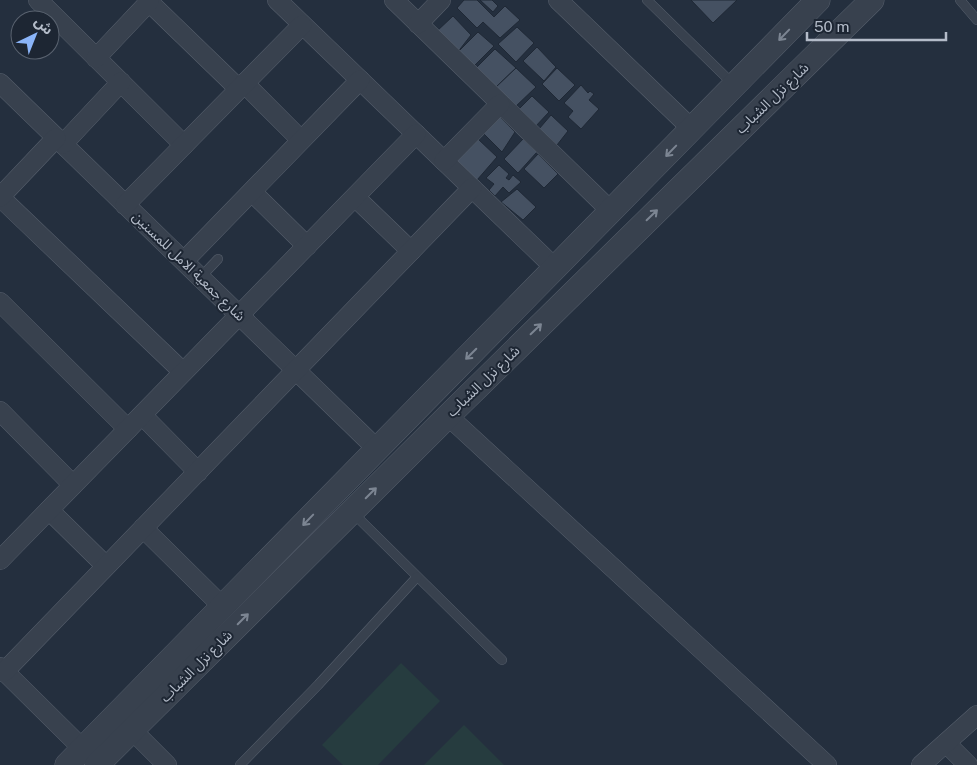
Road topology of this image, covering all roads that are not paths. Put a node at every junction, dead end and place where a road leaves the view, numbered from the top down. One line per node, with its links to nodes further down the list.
1 (38, 0): 14 (street)
2 (277, 0): 12 (street)
3 (394, 0): 13 (street)
4 (441, 0): 13 (street)
5 (558, 0): 22 (street)
6 (647, 0): 19 (lane)
7 (818, 0): 19 (street, شارع نزل الشباب, one-way to 19)
8 (872, 0): 21 (street, شارع نزل الشباب)
9 (960, 0): 11 (lane)
10 (148, 1): 14 (street); 18 (street)
11 (977, 20)
12 (302, 24): 15 (street); 18 (street)
13 (418, 24): 20 (street)
14 (96, 58): 16 (street)
15 (360, 80): 23 (street); 24 (street)
16 (120, 82): 25 (street); 26 (street)
17 (0, 84): 25 (street, شارع جمعية الامل للمسنين)
18 (242, 86): 24 (street); 26 (street)
19 (735, 86): 21 (street); 22 (street, شارع نزل الشباب)
20 (500, 104): 27 (street); 33 (street)
21 (760, 110): 45 (street, شارع نزل الشباب, one-way to 21)
22 (692, 129): 33 (street, شارع نزل الشباب, one-way to 33)
23 (416, 134): 27 (street); 31 (street)
24 (302, 140): 29 (street)
25 (60, 141): 30 (street); 32 (street, شارع جمعية الامل للمسنين)
26 (184, 145): 32 (street)
27 (444, 161): 28 (street)
28 (472, 188): 35 (street); 38 (street)
29 (252, 192): 34 (street); 37 (street)
30 (0, 197): 43 (street)
31 (355, 197): 34 (street); 35 (street)
32 (125, 205): 37 (street, شارع جمعية الامل للمسنين)
33 (612, 212): 38 (street, شارع نزل الشباب)
34 (307, 246): 41 (street)
35 (411, 251): 42 (street)
36 (218, 259): 39 (lane)
37 (184, 261): 39 (street, شارع جمعية الامل للمسنين)
38 (555, 268): 48 (street, شارع نزل الشباب, one-way to 48)
39 (200, 278): 41 (street, شارع جمعية الامل للمسنين)
40 (0, 302): 47 (street)
41 (239, 315): 42 (street, شارع جمعية الامل للمسنين); 43 (street)
42 (296, 370): 48 (street, شارع جمعية الامل للمسنين); 49 (street)
43 (183, 372): 44 (street)
44 (142, 415): 47 (street); 49 (street)
45 (448, 416): 52 (street, شارع نزل الشباب, one-way to 45); 68 (street)
46 (4, 422): 50 (street)
47 (128, 429): 50 (street)
48 (377, 449): 54 (street, شارع نزل الشباب, one-way to 54)
49 (198, 472): 53 (street)
50 (73, 485): 51 (street)
51 (49, 510): 55 (street); 56 (street)
52 (352, 512): 57 (street, شارع نزل الشباب); 58 (lane)
53 (143, 528): 56 (street); 59 (street)
54 (271, 557): 57 (street); 59 (street, شارع نزل الشباب)
55 (0, 560)
56 (106, 566): 61 (street)
57 (288, 574): 63 (street, شارع نزل الشباب, one-way to 57)
58 (417, 577): 60 (lane); 67 (lane)
59 (223, 607): 65 (street, شارع نزل الشباب)
60 (502, 660)
61 (2, 670): 65 (street)
62 (977, 716): 64 (street)
63 (132, 730): 65 (street, شارع نزل الشباب); 66 (street)
64 (946, 743): 69 (street); 70 (street)
65 (83, 760)
66 (167, 765)
67 (240, 765)
68 (827, 765)
69 (921, 765)
70 (968, 765)

